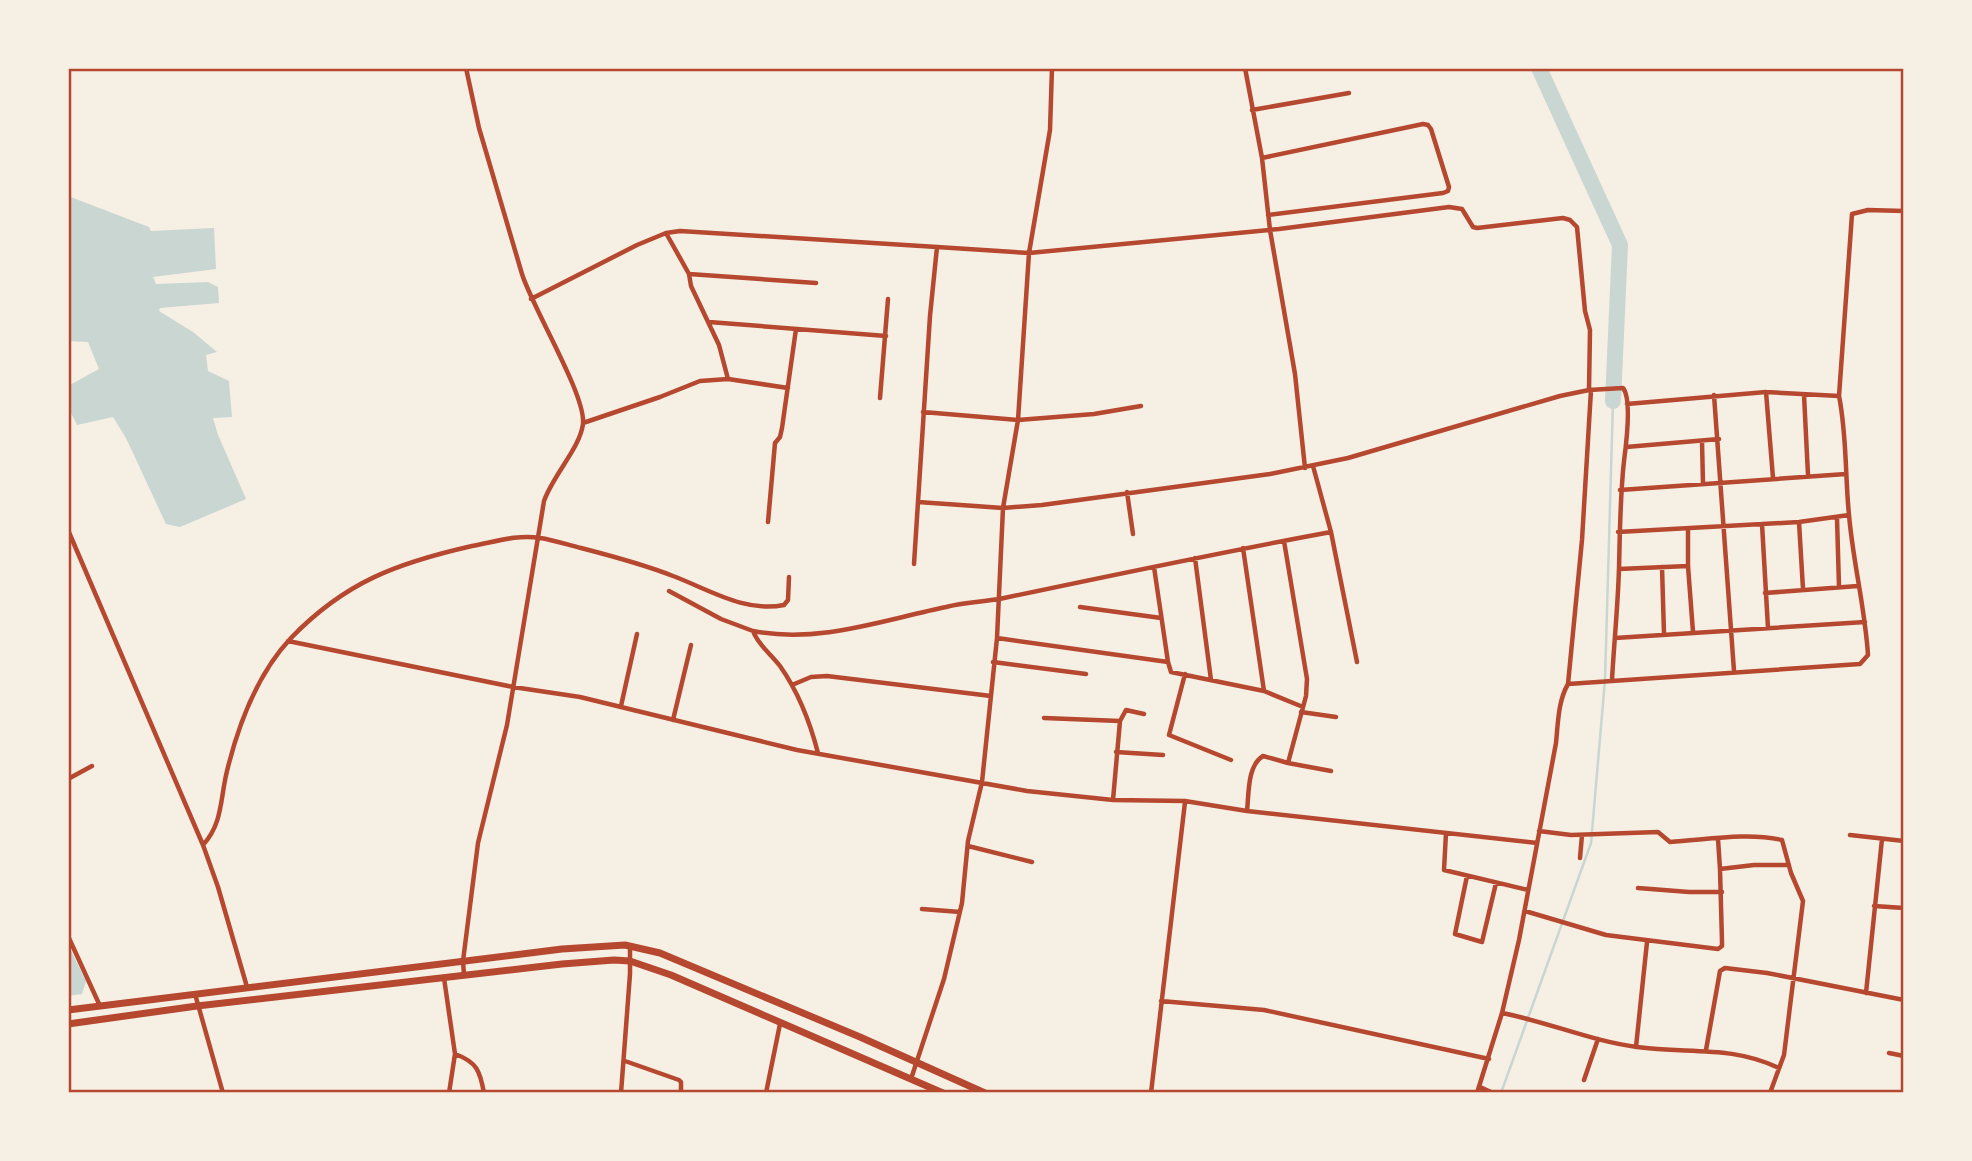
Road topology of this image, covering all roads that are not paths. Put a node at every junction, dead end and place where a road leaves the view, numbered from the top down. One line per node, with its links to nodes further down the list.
1 (466, 68): 15 (street)
2 (1052, 68): 12 (street)
3 (1245, 68): 5 (street)
4 (1349, 93): 5 (street)
5 (1252, 110): 6 (street)
6 (1262, 158): 8 (street); 8 (street)
7 (1904, 211): 26 (street)
8 (1268, 215): 9 (street)
9 (1270, 230): 12 (street); 22 (street); 37 (street)
10 (666, 233): 11 (street); 13 (street); 15 (street)
11 (937, 247): 12 (street); 30 (street)
12 (1029, 253): 31 (street)
13 (689, 274): 14 (street); 17 (street)
14 (816, 283)
15 (531, 299): 32 (street)
16 (888, 299): 19 (street)
17 (709, 322): 18 (street); 20 (street)
18 (796, 329): 19 (street); 21 (street)
19 (886, 336): 27 (street)
20 (727, 379): 21 (street); 32 (street)
21 (788, 388): 49 (street)
22 (1590, 390): 28 (street); 36 (street); 95 (street)
23 (1766, 391): 24 (street); 25 (street); 40 (street)
24 (1804, 394): 26 (street); 39 (street)
25 (1714, 395): 28 (street); 33 (street)
26 (1839, 396): 38 (street)
27 (880, 398)
28 (1627, 404): 35 (street)
29 (1141, 406): 31 (street)
30 (923, 412): 31 (street); 45 (street)
31 (1018, 420): 46 (street)
32 (583, 423): 58 (street)
33 (1719, 439): 34 (street); 41 (street)
34 (1702, 441): 35 (street); 42 (street)
35 (1626, 447): 43 (street)
36 (1313, 466): 37 (street); 55 (street)
37 (1305, 468): 44 (street)
38 (1846, 474): 39 (street); 47 (street)
39 (1808, 475): 40 (street)
40 (1773, 478): 41 (street)
41 (1722, 483): 42 (street); 52 (street)
42 (1703, 484): 43 (street)
43 (1620, 491): 56 (street)
44 (1127, 492): 46 (street); 57 (street)
45 (918, 502): 46 (street); 62 (street)
46 (1003, 508): 73 (street)
47 (1849, 515): 48 (street); 68 (street)
48 (1837, 518): 50 (street); 69 (street)
49 (768, 522)
50 (1799, 522): 51 (street); 70 (street)
51 (1762, 524): 52 (street); 72 (street)
52 (1722, 525): 53 (street); 78 (street)
53 (1688, 529): 56 (street); 64 (street)
54 (68, 530): 127 (street)
55 (1331, 532): 59 (street); 89 (street)
56 (1618, 532): 66 (street)
57 (1133, 534)
58 (539, 537): 67 (street); 85 (street); 97 (street)
59 (1284, 541): 60 (street); 101 (street)
60 (1242, 548): 61 (street); 98 (street)
61 (1195, 558): 63 (street); 93 (street)
62 (914, 564)
63 (1154, 566): 73 (street); 75 (street)
64 (1688, 566): 65 (street); 80 (street)
65 (1661, 567): 66 (street); 82 (street)
66 (1619, 569): 84 (street)
67 (789, 577)
68 (1858, 586): 69 (street); 76 (street)
69 (1839, 587): 70 (street)
70 (1803, 589): 72 (street)
71 (669, 592): 79 (street)
72 (1765, 593): 77 (street)
73 (999, 599): 79 (street); 83 (street)
74 (1080, 607): 75 (street)
75 (1161, 618): 88 (street)
76 (1866, 622): 77 (street); 90 (street)
77 (1768, 628): 78 (street)
78 (1730, 630): 80 (street); 90 (street)
79 (753, 631): 96 (street)
80 (1693, 632): 82 (street)
81 (637, 634): 100 (street)
82 (1664, 634): 84 (street)
83 (996, 638): 87 (street); 88 (street)
84 (1615, 638): 94 (street)
85 (288, 640): 97 (street); 127 (street)
86 (691, 645): 105 (street)
87 (993, 662): 91 (street); 99 (street)
88 (1168, 662): 92 (street)
89 (1357, 662)
90 (1734, 671): 94 (street)
91 (1086, 674)
92 (1185, 674): 93 (street); 110 (street)
93 (1210, 680): 98 (street)
94 (1610, 680): 95 (street)
95 (1568, 684): 119 (street)
96 (792, 685): 99 (street); 108 (street)
97 (513, 687): 100 (street); 146 (street)
98 (1264, 691): 101 (street)
99 (991, 696): 115 (street)
100 (621, 706): 105 (street)
101 (1302, 710): 103 (street); 111 (street)
102 (1144, 714): 106 (street)
103 (1336, 717)
104 (1044, 718): 106 (street)
105 (673, 720): 108 (street)
106 (1121, 721): 107 (street)
107 (1116, 752): 109 (street); 116 (street)
108 (818, 753): 115 (street)
109 (1163, 755)
110 (1231, 760)
111 (1288, 763): 113 (street); 118 (street)
112 (92, 766): 114 (street)
113 (1331, 771)
114 (68, 779)
115 (982, 782): 116 (street); 128 (street)
116 (1113, 800): 117 (street)
117 (1185, 801): 118 (street); 155 (street)
118 (1247, 811): 120 (street)
119 (1539, 831): 121 (street); 126 (street)
120 (1446, 833): 126 (street); 133 (street)
121 (1584, 834): 123 (street); 129 (street)
122 (1850, 835): 124 (street)
123 (1718, 839): 131 (street); 132 (street)
124 (1882, 839): 125 (street); 138 (street)
125 (1904, 841)
126 (1537, 843): 136 (street)
127 (203, 845): 151 (street)
128 (968, 846): 130 (street); 142 (street)
129 (1580, 858)
130 (1032, 862)
131 (1788, 865): 132 (street); 150 (street)
132 (1720, 869): 137 (street)
133 (1467, 876): 134 (street); 134 (street)
134 (1496, 883): 136 (street)
135 (1638, 888): 137 (street)
136 (1528, 890): 141 (street)
137 (1722, 892): 144 (street)
138 (1874, 906): 139 (street); 152 (street)
139 (1904, 908)
140 (922, 909): 142 (street)
141 (1525, 911): 144 (street); 159 (street)
142 (960, 912): 170 (street)
143 (68, 936): 156 (street)
144 (1647, 942): 163 (street)
145 (630, 945): 146 (highway); 147 (street); 170 (highway)
146 (463, 961): 148 (street); 151 (highway)
147 (630, 961): 148 (highway); 161 (highway); 169 (street)
148 (464, 975): 149 (highway)
149 (444, 978): 157 (highway); 166 (street)
150 (1793, 978): 152 (street); 164 (street); 171 (street)
151 (247, 987): 153 (highway)
152 (1866, 993): 154 (street)
153 (195, 994): 156 (highway); 157 (street)
154 (1904, 1000)
155 (1161, 1001): 168 (street); 183 (street)
156 (100, 1006): 158 (highway)
157 (197, 1006): 160 (highway); 175 (street)
158 (68, 1010)
159 (1502, 1013): 162 (street); 168 (street)
160 (68, 1024)
161 (780, 1024): 172 (highway); 180 (street)
162 (1598, 1039): 163 (street); 173 (street)
163 (1636, 1047): 164 (street)
164 (1706, 1050): 171 (street)
165 (1889, 1053): 167 (street)
166 (456, 1054): 176 (street); 177 (street)
167 (1904, 1056)
168 (1489, 1059): 174 (street)
169 (625, 1061): 178 (street); 179 (street)
170 (917, 1065): 172 (street); 182 (highway)
171 (1779, 1068): 185 (street)
172 (911, 1079): 181 (highway)
173 (1584, 1080)
174 (1478, 1090): 184 (street)
175 (223, 1093)
176 (449, 1093)
177 (484, 1093)
178 (621, 1093)
179 (681, 1093)
180 (766, 1093)
181 (943, 1093)
182 (985, 1093)
183 (1152, 1093)
184 (1493, 1093)
185 (1770, 1093)

